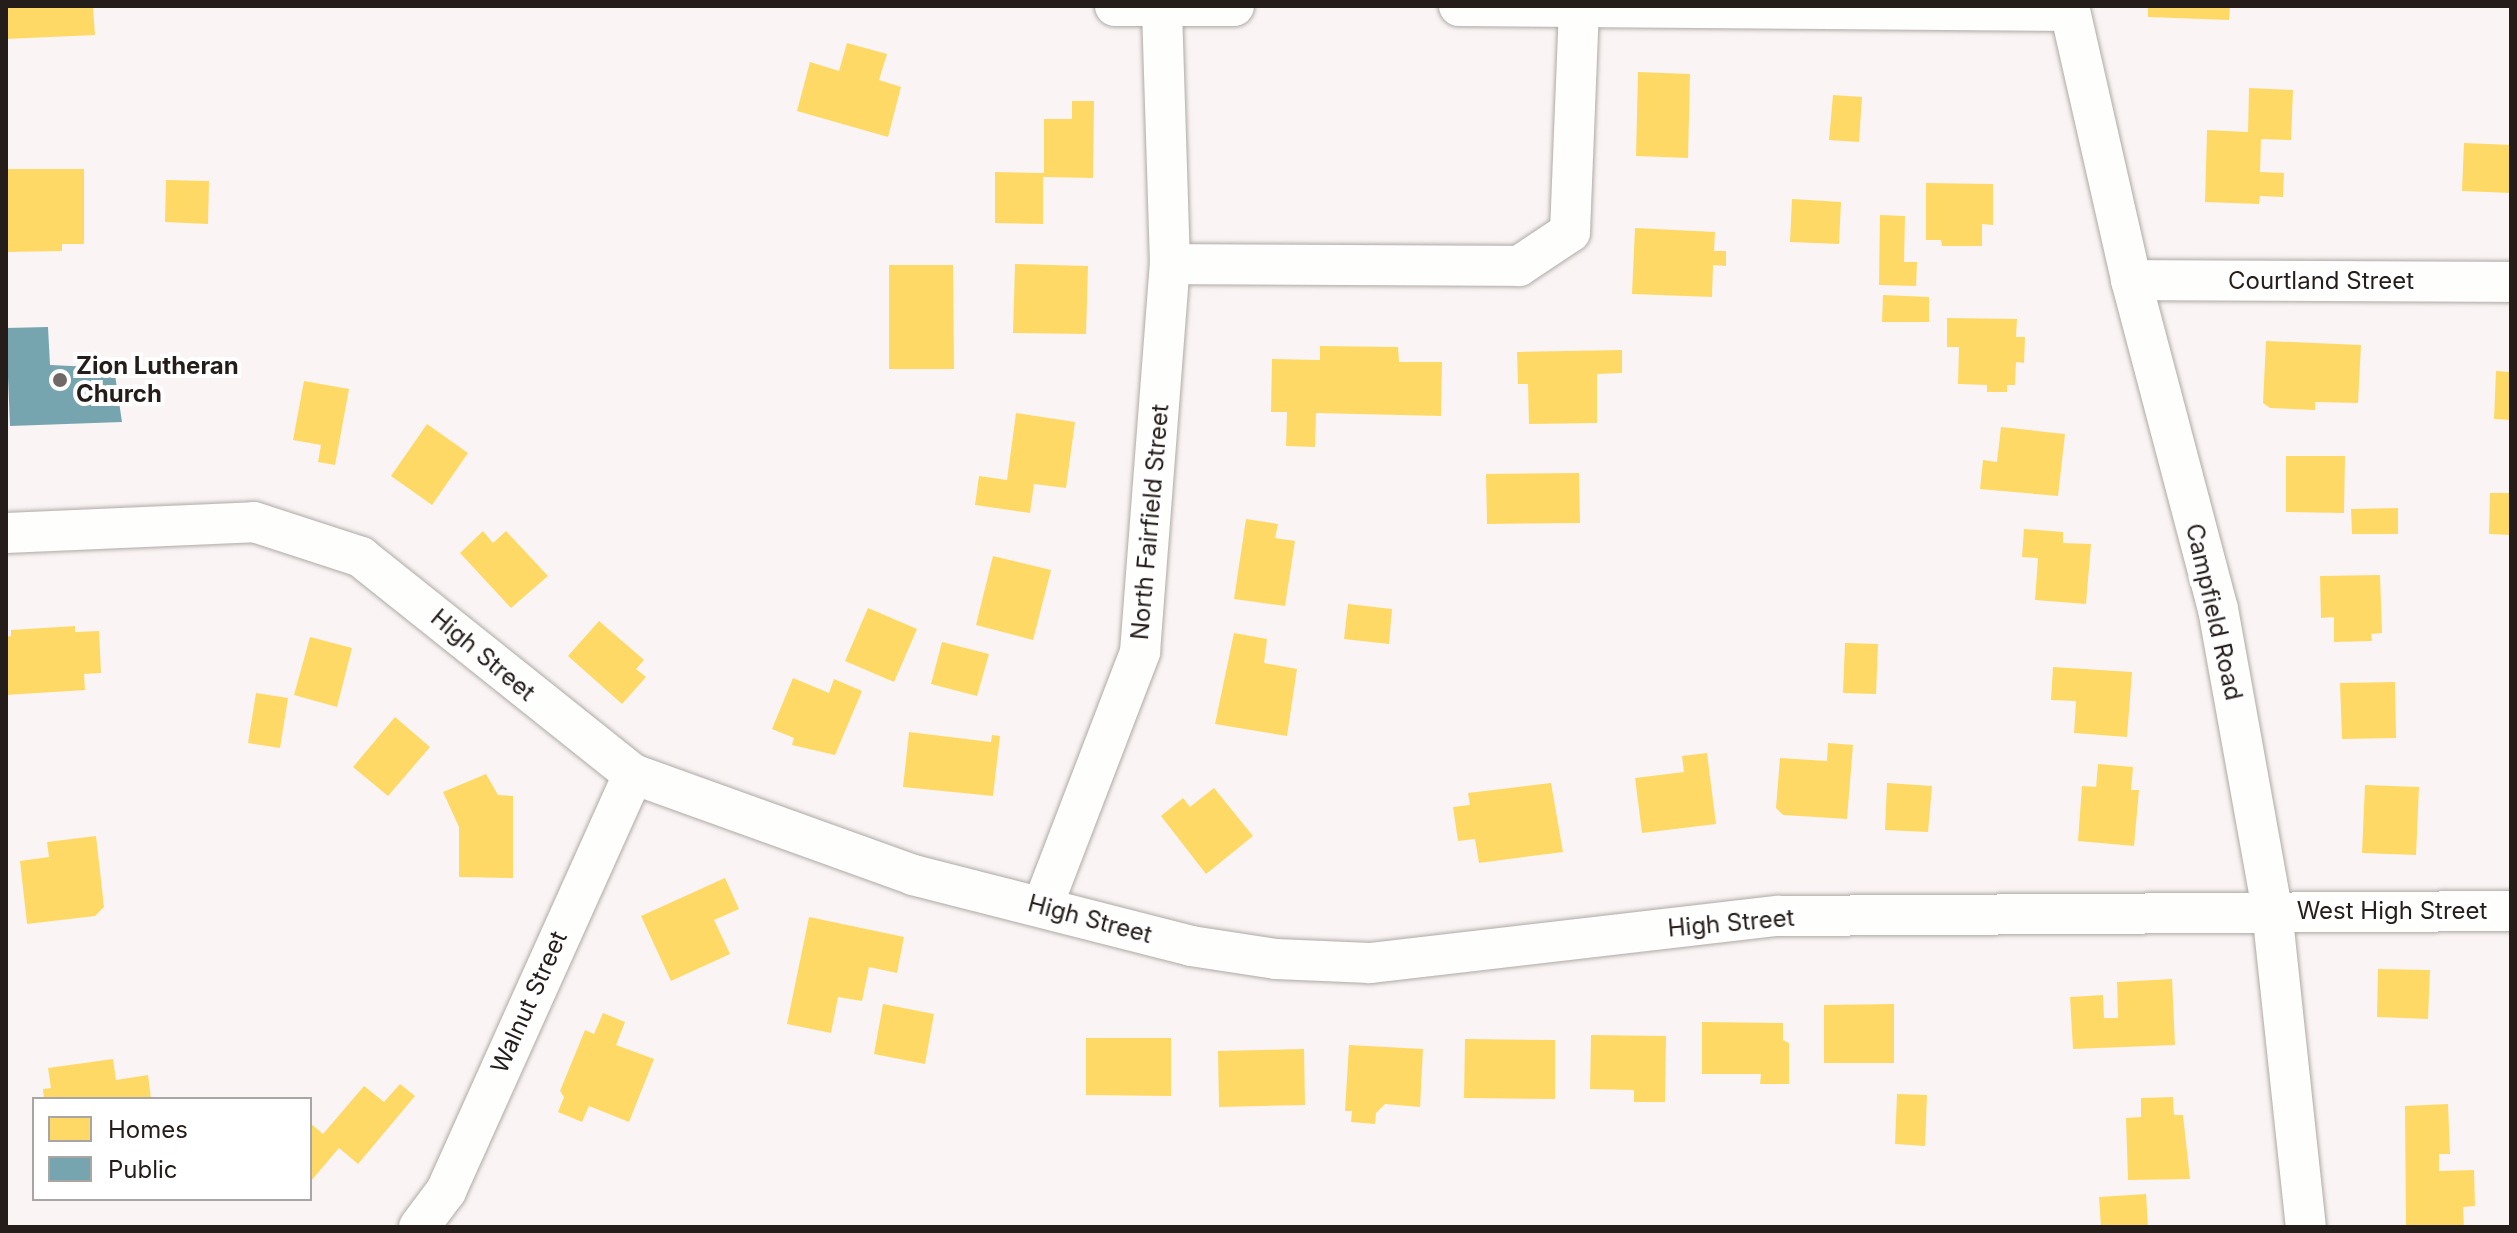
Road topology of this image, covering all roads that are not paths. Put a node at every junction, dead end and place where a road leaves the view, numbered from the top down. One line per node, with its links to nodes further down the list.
1 (1115, 6): 4 (street)
2 (1234, 6): 4 (street)
3 (1459, 6): 6 (street)
4 (1162, 8): 7 (street, North Fairfield Street)
5 (2069, 9): 6 (street); 8 (street, Campfield Road)
6 (1579, 11): 7 (street)
7 (1170, 264): 12 (street, North Fairfield Street)
8 (2131, 280): 9 (street, Courtland Street); 13 (street, Campfield Road)
9 (2511, 282)
10 (6, 533): 11 (street, High Street)
11 (633, 774): 12 (street, High Street); 15 (street, Walnut Street)
12 (1043, 905): 13 (street, High Street)
13 (2272, 910): 14 (street, West High Street); 16 (street, Campfield Road)
14 (2511, 911)
15 (419, 1227)
16 (2306, 1227)

